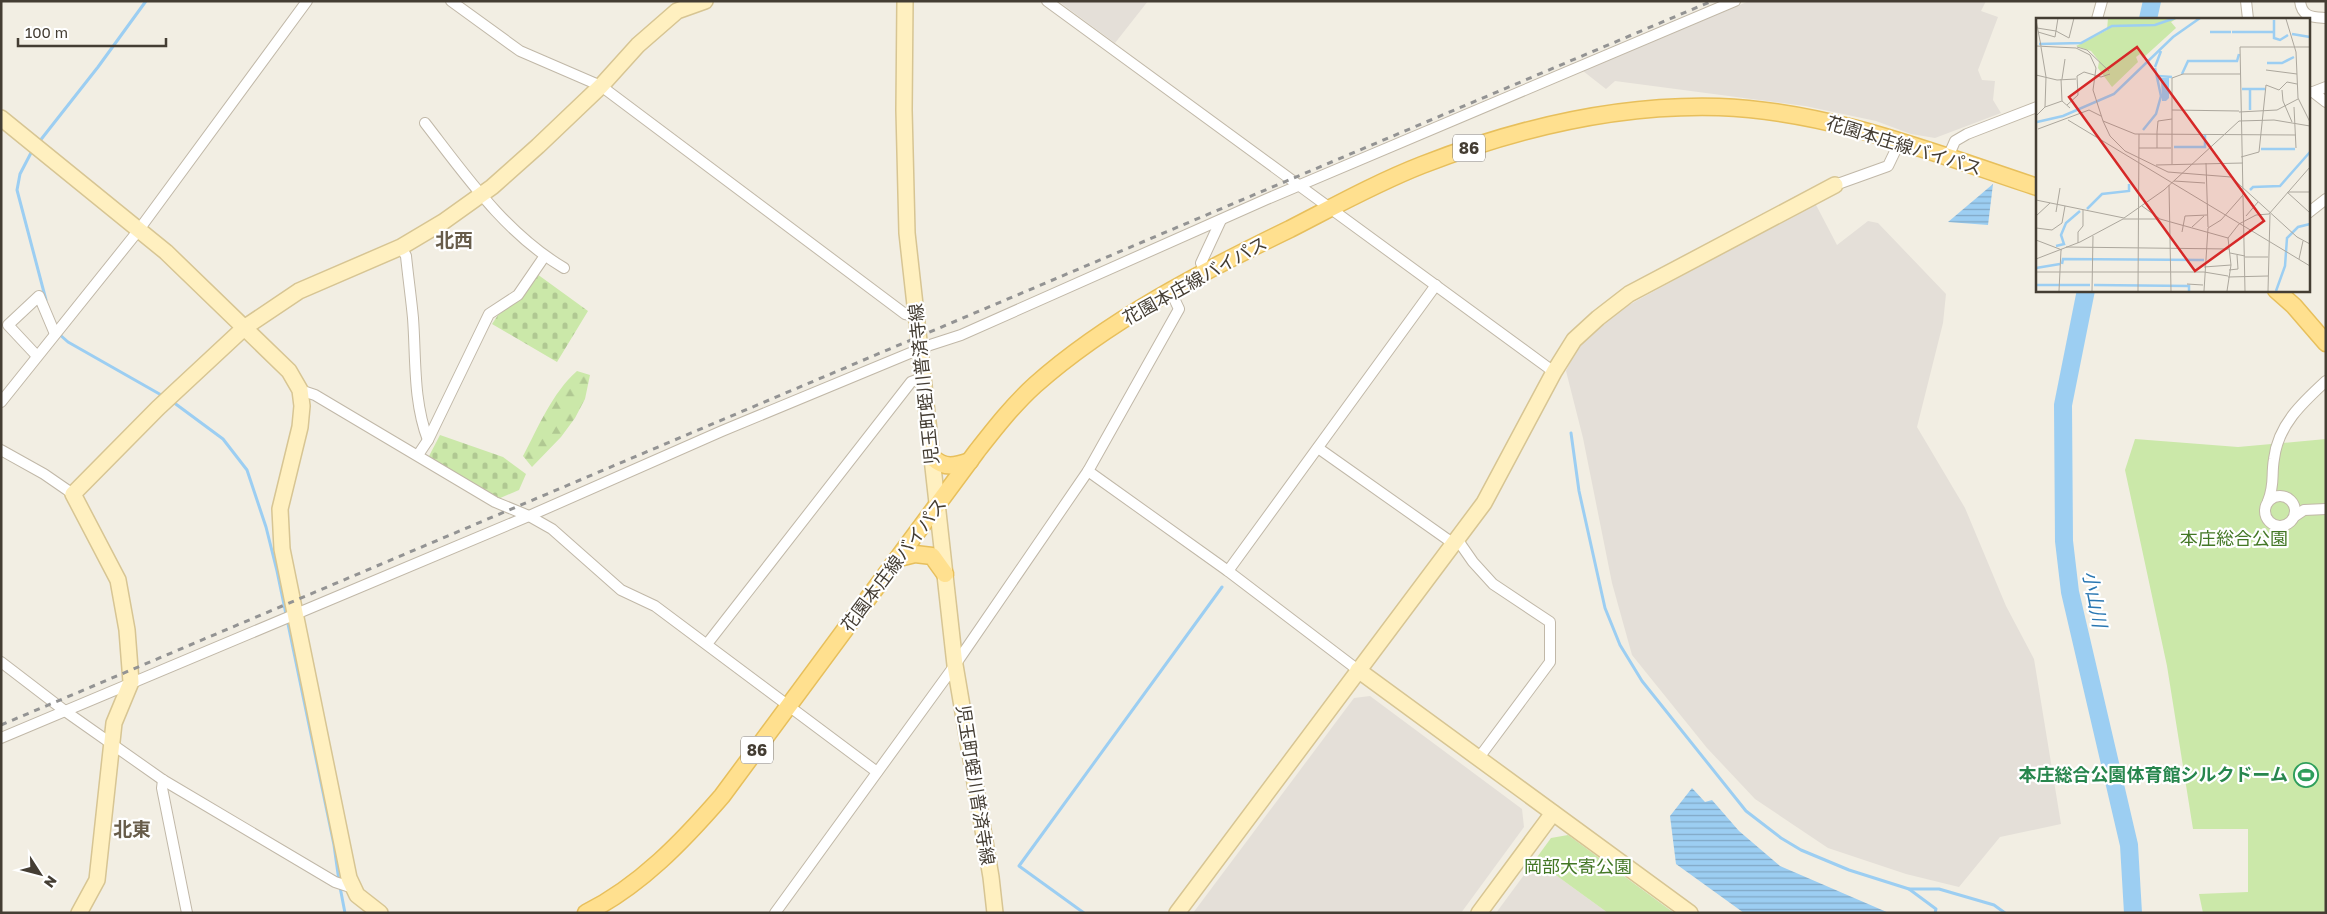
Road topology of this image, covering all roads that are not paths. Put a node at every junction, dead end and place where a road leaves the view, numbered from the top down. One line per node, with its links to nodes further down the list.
1 (307, 1): 31 (street)
2 (451, 1): 14 (street)
3 (706, 1): 10 (street)
4 (905, 1): 39 (street, 児玉町蛭川普済寺線)
5 (1047, 1): 23 (street)
6 (1735, 1): 23 (street)
7 (2102, 1): 11 (street)
8 (2246, 1): 12 (street)
9 (2300, 1): 13 (street)
10 (680, 6): 14 (street)
11 (2097, 18)
12 (2248, 18)
13 (2326, 18)
14 (601, 86): 26 (street); 39 (street)
15 (2326, 87): 16 (street)
16 (2310, 92): 17 (street)
17 (2326, 102)
18 (2036, 107): 22 (street)
19 (1, 118): 31 (street)
20 (425, 123): 26 (street)
21 (1900, 141): 22 (main road, 花園本庄線バイパス / 86); 24 (street); 28 (main road, 花園本庄線バイパス / 86)
22 (1948, 157): 25 (main road, 花園本庄線バイパス / 86)
23 (1300, 185): 28 (street); 30 (street)
24 (1834, 185): 45 (street)
25 (2036, 187)
26 (481, 195): 32 (street); 33 (street)
27 (2326, 199): 29 (street)
28 (1330, 209): 35 (main road, 花園本庄線バイパス / 86); 36 (street)
29 (2310, 211)
30 (1221, 220): 35 (street); 43 (street)
31 (138, 231): 40 (street); 41 (street)
32 (401, 248): 40 (street); 50 (street)
33 (544, 257): 34 (street); 50 (street)
34 (564, 268)
35 (1206, 272): 38 (main road, 花園本庄線バイパス / 86)
36 (1436, 285): 45 (street); 51 (street)
37 (2277, 291): 42 (main road)
38 (1171, 292): 55 (main road, 花園本庄線バイパス / 86); 56 (street)
39 (916, 316): 43 (street, 児玉町蛭川普済寺線)
40 (244, 328): 48 (street); 58 (street)
41 (56, 334): 44 (street); 44 (street)
42 (2326, 343)
43 (921, 348): 46 (street, 児玉町蛭川普済寺線); 64 (street)
44 (37, 356): 49 (street)
45 (1554, 372): 65 (street)
46 (922, 378): 54 (street, 児玉町蛭川普済寺線); 70 (street)
47 (2326, 381): 57 (street)
48 (300, 390): 53 (street); 69 (street)
49 (1, 402)
50 (428, 440): 53 (street)
51 (1318, 448): 65 (street); 67 (street)
52 (1, 450): 58 (street)
53 (418, 455): 64 (street)
54 (933, 458): 55 (main road); 61 (street, 児玉町蛭川普済寺線)
55 (970, 461): 61 (main road, 花園本庄線バイパス / 86)
56 (1088, 471): 67 (street); 72 (street)
57 (2274, 487): 59 (street); 60 (street)
58 (73, 494): 74 (street)
59 (2283, 496): 60 (street); 63 (street)
60 (2268, 501): 63 (street)
61 (936, 508): 66 (main road, 花園本庄線バイパス / 86); 68 (street, 児玉町蛭川普済寺線)
62 (2326, 509): 63 (street)
63 (2298, 511)
64 (529, 516): 69 (street); 70 (street)
65 (1456, 542): 73 (street); 79 (street)
66 (899, 558): 68 (main road); 75 (main road, 花園本庄線バイパス / 86)
67 (1228, 571): 73 (street)
68 (945, 574): 72 (street, 児玉町蛭川普済寺線)
69 (295, 614): 74 (street); 83 (street)
70 (707, 644): 75 (street)
71 (1, 662): 76 (street)
72 (955, 665): 80 (street); 89 (street, 児玉町蛭川普済寺線)
73 (1358, 670): 79 (street); 90 (street)
74 (131, 682): 76 (street); 78 (street)
75 (789, 706): 80 (street); 87 (main road, 花園本庄線バイパス / 86)
76 (65, 711): 77 (street); 78 (street)
77 (1, 738)
78 (112, 745): 81 (street); 84 (street)
79 (1478, 759): 82 (street)
80 (877, 772): 88 (street)
81 (163, 780): 83 (street); 85 (street)
82 (1553, 813): 91 (street); 92 (street)
83 (353, 888): 86 (street)
84 (79, 913)
85 (187, 913)
86 (380, 913)
87 (586, 913)
88 (775, 913)
89 (995, 913)
90 (1176, 913)
91 (1479, 913)
92 (1690, 913)

